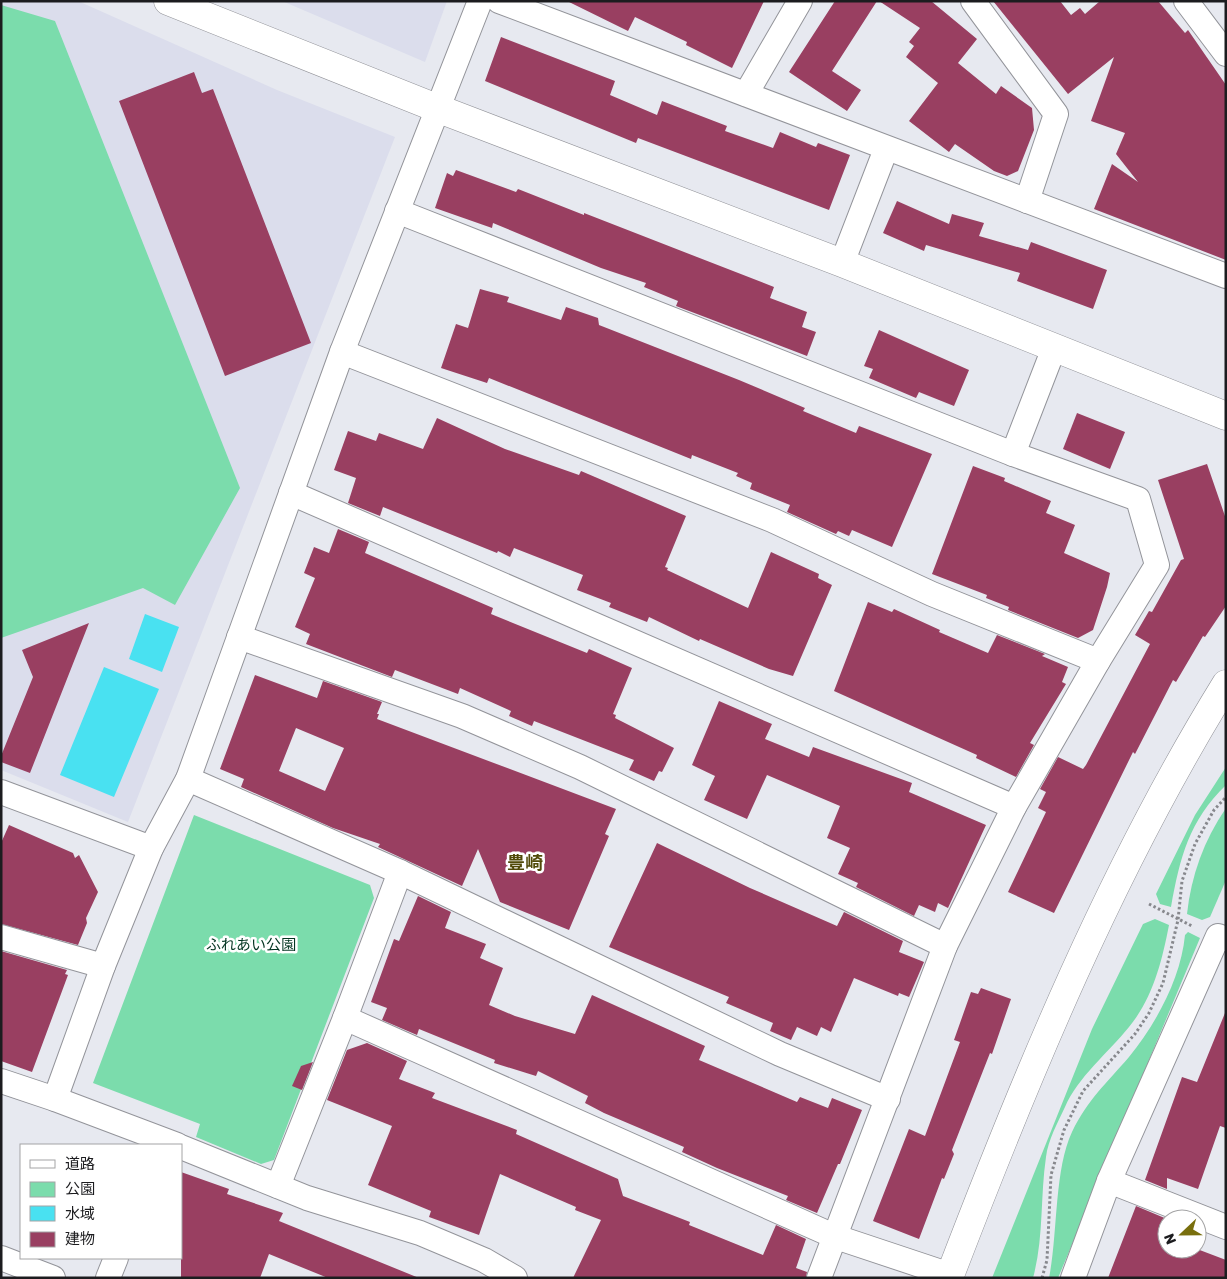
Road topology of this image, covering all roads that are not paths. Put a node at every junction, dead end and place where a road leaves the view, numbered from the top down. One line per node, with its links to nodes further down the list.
1 (168, 1): 9 (street)
2 (480, 1): 9 (street)
3 (499, 1): 8 (street)
4 (800, 1): 8 (street)
5 (973, 1): 11 (street)
6 (1186, 1): 7 (street)
7 (1226, 54)
8 (746, 94): 10 (street)
9 (439, 109): 12 (street); 13 (street)
10 (886, 149): 11 (street); 13 (street)
11 (1027, 201): 14 (street)
12 (397, 211): 16 (street); 18 (street)
13 (842, 263): 15 (street)
14 (1226, 276)
15 (1054, 348): 17 (street); 18 (street)
16 (342, 352): 19 (street); 21 (street)
17 (1226, 416)
18 (1013, 454): 21 (street)
19 (291, 493): 20 (street); 25 (street)
20 (239, 638): 23 (street); 30 (street)
21 (1098, 661): 25 (street)
22 (1226, 684): 44 (street)
23 (188, 779): 26 (street); 27 (street)
24 (1, 792): 26 (street)
25 (1014, 807): 30 (street)
26 (151, 848): 31 (street)
27 (400, 872): 32 (street); 35 (street)
28 (1, 937): 31 (street)
29 (1222, 938): 38 (street)
30 (945, 946): 35 (street)
31 (103, 966): 34 (street)
32 (345, 1018): 39 (street); 41 (street)
33 (1, 1081): 34 (street)
34 (55, 1098): 36 (street)
35 (888, 1099): 41 (street)
36 (170, 1144)
37 (182, 1149): 39 (street)
38 (1109, 1181): 40 (street); 49 (street)
39 (278, 1186): 47 (street)
40 (1226, 1226)
41 (836, 1237): 44 (street); 48 (street)
42 (1, 1258): 45 (street)
43 (116, 1259): 46 (street)
44 (949, 1276)
45 (53, 1278)
46 (108, 1278)
47 (515, 1278)
48 (819, 1278)
49 (1073, 1278)

